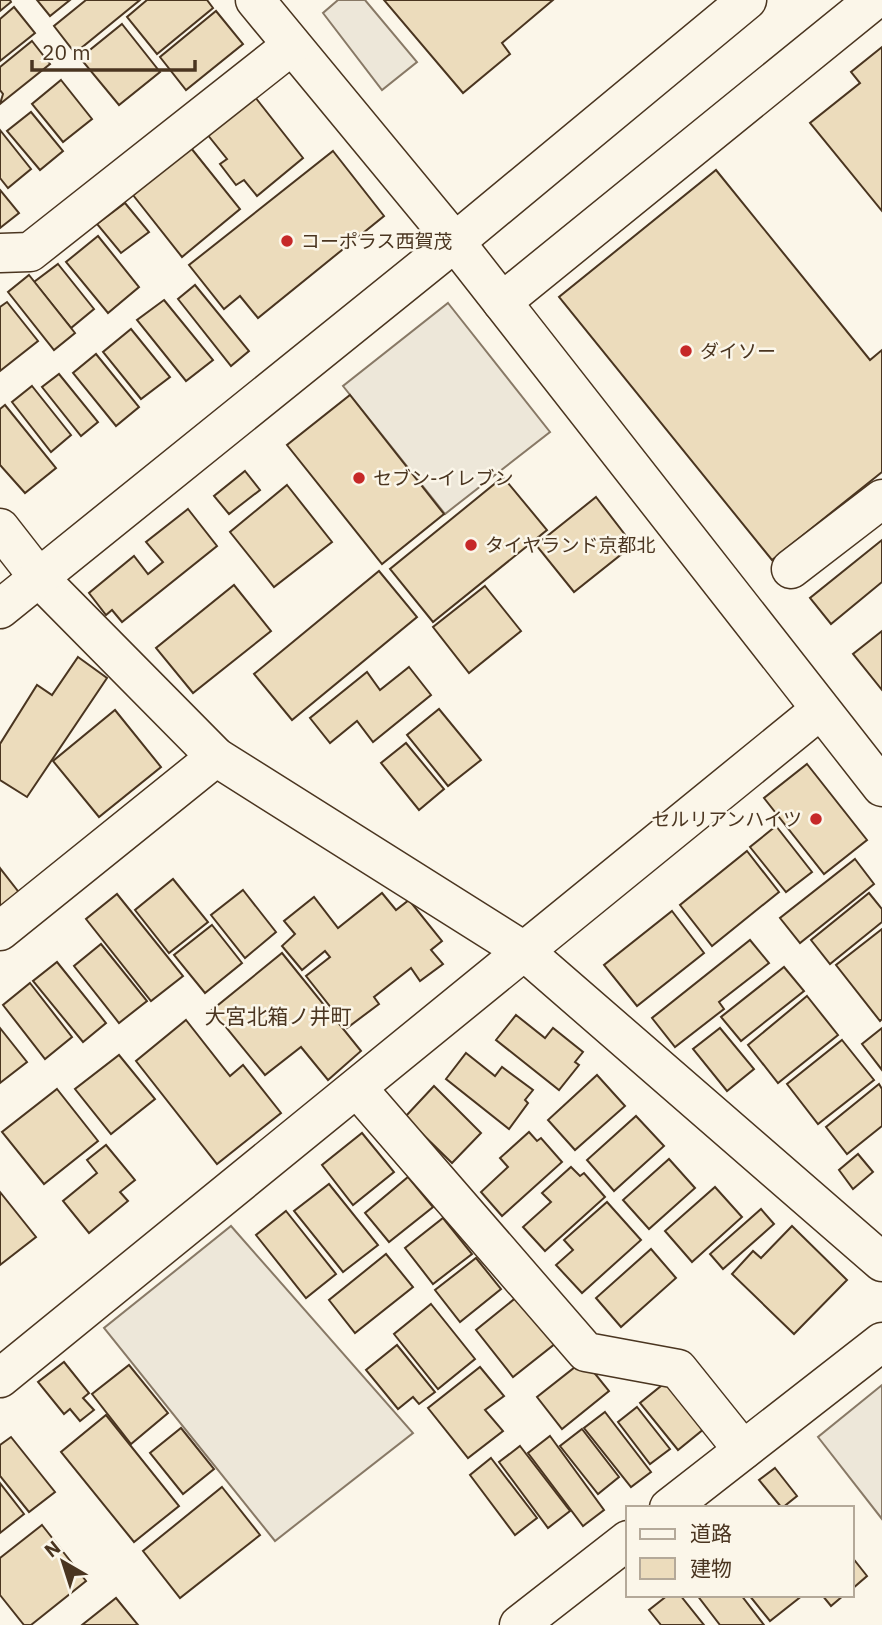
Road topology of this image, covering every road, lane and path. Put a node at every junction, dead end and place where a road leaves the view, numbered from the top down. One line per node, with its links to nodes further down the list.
1 (255, 0): 4 (street)
2 (747, 0): 5 (street)
3 (874, 0): 7 (street)
4 (291, 46): 5 (street); 6 (street)
5 (455, 242): 7 (street); 11 (street)
6 (0, 253)
7 (502, 302): 13 (street)
8 (882, 499): 10 (street)
9 (0, 528): 11 (street)
10 (791, 569)
11 (39, 578): 12 (street); 14 (street)
12 (0, 609)
13 (820, 710): 15 (street); 17 (street)
14 (216, 757): 16 (street); 17 (street)
15 (882, 787)
16 (0, 931)
17 (524, 951): 18 (street); 19 (street)
18 (357, 1088): 21 (street); 22 (street)
19 (882, 1262)
20 (882, 1342): 22 (street)
21 (0, 1378)
22 (743, 1450): 23 (street)
23 (673, 1506)
24 (626, 1542): 25 (street)
25 (519, 1625)

